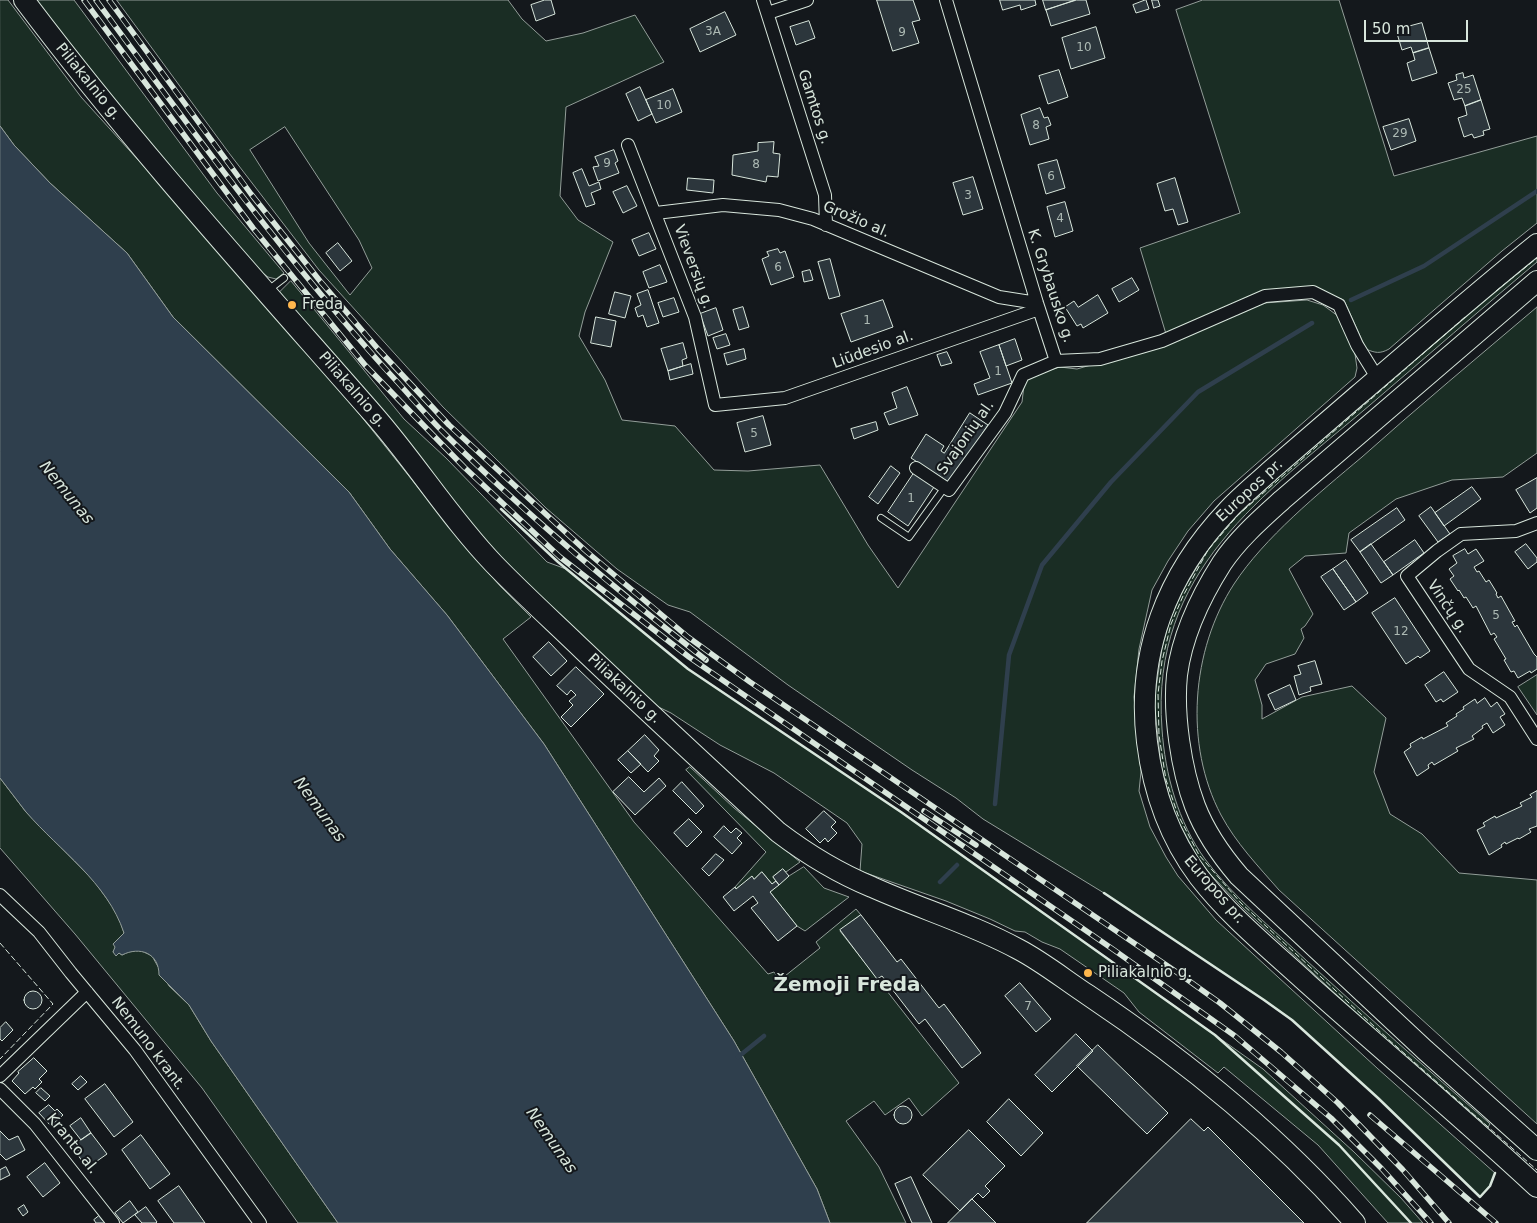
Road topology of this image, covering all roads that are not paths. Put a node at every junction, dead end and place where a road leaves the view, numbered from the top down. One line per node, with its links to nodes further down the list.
1 (24, 0): 12 (main road, Piliakalnio g.)
2 (763, 0): 5 (street, Gamtos g.)
3 (807, 0): 5 (street)
4 (946, 0): 13 (street, K. Grybausko g.)
5 (768, 13): 8 (street, Gamtos g.)
6 (628, 145): 7 (street, Vieversių g.)
7 (656, 214): 8 (street, Grožio al.); 16 (street, Vieversių g.)
8 (826, 225): 13 (street, Grožio al.)
9 (1537, 244): 15 (main road, Europos pr.)
10 (284, 278): 12 (lane)
11 (1537, 281): 26 (main road, Europos pr.)
12 (266, 292): 30 (main road, Piliakalnio g.)
13 (1038, 306): 14 (street, K. Grybausko g.); 16 (street, Liūdesio al.)
14 (1056, 361): 15 (street, K. Grybausko g.); 18 (street, Svajonių al.)
15 (1378, 379): 27 (main road, Europos pr.)
16 (715, 405)
17 (916, 468): 18 (street, Svajonių al.)
18 (945, 487): 19 (lane)
19 (881, 518)
20 (1537, 522): 21 (street, Vinčų g.)
21 (1537, 739)
22 (0, 895): 23 (street, Nemuno krant.)
23 (87, 992): 24 (street); 29 (street, Nemuno krant.)
24 (0, 1076)
25 (0, 1089): 28 (street, Kranto al.)
26 (1537, 1150)
27 (1537, 1187)
28 (113, 1223)
29 (260, 1223)
30 (1355, 1223)

